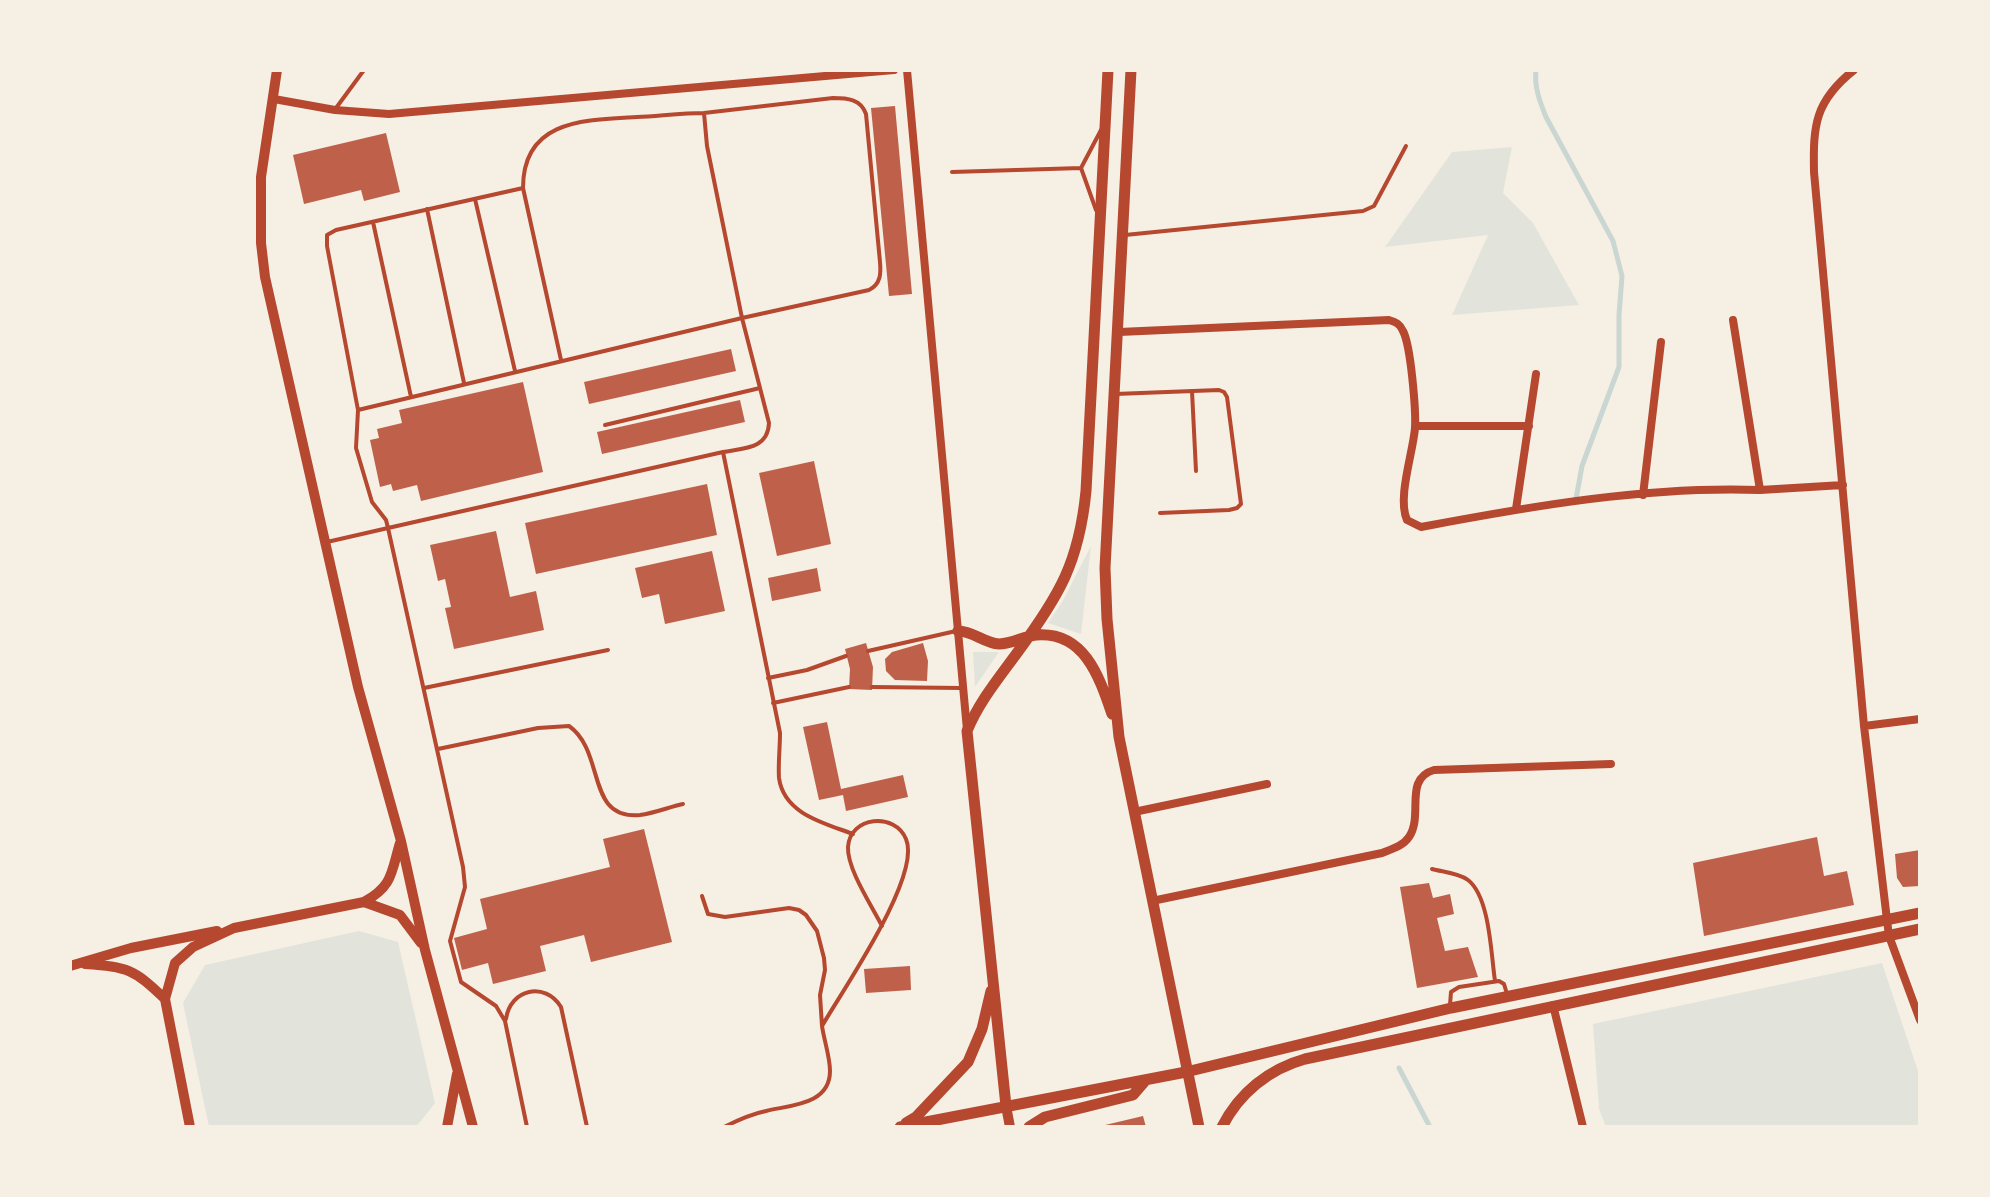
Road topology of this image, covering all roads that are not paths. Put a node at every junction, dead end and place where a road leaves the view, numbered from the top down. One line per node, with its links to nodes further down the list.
1 (277, 70): 8 (street)
2 (364, 70): 9 (lane)
3 (894, 70): 9 (street)
4 (907, 70): 46 (street)
5 (1108, 70): 11 (main road)
6 (1131, 70): 20 (main road)
7 (1854, 70): 39 (street)
8 (274, 99): 9 (street); 45 (street)
9 (335, 110)
10 (704, 113): 15 (lane); 21 (lane); 21 (lane)
11 (1105, 124): 13 (lane); 18 (main road)
12 (1406, 146): 20 (lane)
13 (1081, 168): 14 (lane); 18 (lane)
14 (952, 172)
15 (523, 188): 16 (lane); 25 (lane)
16 (475, 199): 17 (lane); 26 (lane)
17 (427, 209): 19 (lane); 28 (lane)
18 (1099, 220): 47 (main road)
19 (373, 222): 32 (lane); 33 (lane)
20 (1122, 235): 23 (main road)
21 (742, 318): 25 (lane); 29 (lane)
22 (1733, 320): 40 (street)
23 (1119, 332): 31 (main road); 35 (street)
24 (1661, 342): 41 (street)
25 (561, 360): 26 (lane)
26 (515, 371): 28 (lane)
27 (1536, 374): 36 (street)
28 (464, 384): 32 (lane)
29 (760, 388): 34 (lane); 37 (lane)
30 (1192, 391): 31 (lane); 38 (lane); 43 (lane)
31 (1115, 394): 60 (main road)
32 (411, 397): 33 (lane)
33 (358, 410): 44 (lane)
34 (605, 425)
35 (1415, 426): 36 (street); 42 (street)
36 (1529, 426): 42 (street)
37 (723, 452): 44 (lane); 51 (lane)
38 (1196, 471)
39 (1843, 485): 40 (street); 58 (street)
40 (1760, 490): 41 (street)
41 (1643, 495): 42 (street)
42 (1516, 509)
43 (1160, 513)
44 (388, 528): 45 (lane); 54 (lane)
45 (327, 542): 67 (street)
46 (958, 631): 47 (main road); 49 (lane); 55 (street)
47 (1030, 636): 59 (main road); 60 (main road)
48 (608, 650): 54 (lane)
49 (868, 651)
50 (846, 656): 51 (lane)
51 (767, 678): 56 (lane)
52 (849, 687): 56 (lane)
53 (872, 687): 55 (lane)
54 (424, 688): 61 (lane)
55 (963, 688): 59 (street)
56 (773, 703): 66 (lane)
57 (1920, 719): 58 (street)
58 (1864, 726): 73 (street)
59 (967, 731): 81 (main road)
60 (1119, 737): 65 (main road)
61 (438, 749): 64 (lane); 87 (lane)
62 (1611, 764): 70 (street)
63 (1267, 784): 65 (street)
64 (683, 804)
65 (1134, 812): 70 (main road)
66 (853, 834): 74 (lane); 74 (lane)
67 (401, 841): 71 (street); 78 (street)
68 (1432, 869): 80 (lane)
69 (702, 896): 88 (lane)
70 (1152, 901): 90 (main road)
71 (364, 902): 75 (street); 78 (street)
72 (1920, 913): 73 (main road)
73 (1887, 920): 77 (street); 82 (main road)
74 (882, 926): 88 (lane)
75 (234, 928): 79 (street); 83 (street)
76 (1920, 929): 77 (main road)
77 (1889, 936): 84 (main road); 86 (street)
78 (425, 950): 89 (street)
79 (74, 965): 83 (street)
80 (1495, 981): 82 (lane); 85 (lane)
81 (993, 982): 92 (main road); 99 (main road)
82 (1508, 996): 85 (main road)
83 (165, 999): 93 (street)
84 (1553, 1005): 103 (main road); 104 (street)
85 (1451, 1008): 90 (main road)
86 (1920, 1020)
87 (505, 1021): 96 (lane); 97 (lane)
88 (822, 1026): 98 (lane)
89 (458, 1068): 94 (street); 95 (street)
90 (1186, 1072): 91 (main road); 102 (main road)
91 (1147, 1080): 92 (main road); 101 (main road)
92 (1006, 1106): 99 (main road); 100 (street)
93 (190, 1127)
94 (447, 1127)
95 (473, 1127)
96 (527, 1127)
97 (587, 1127)
98 (724, 1127)
99 (899, 1127)
100 (1010, 1127)
101 (1029, 1127)
102 (1199, 1127)
103 (1222, 1127)
104 (1583, 1127)

